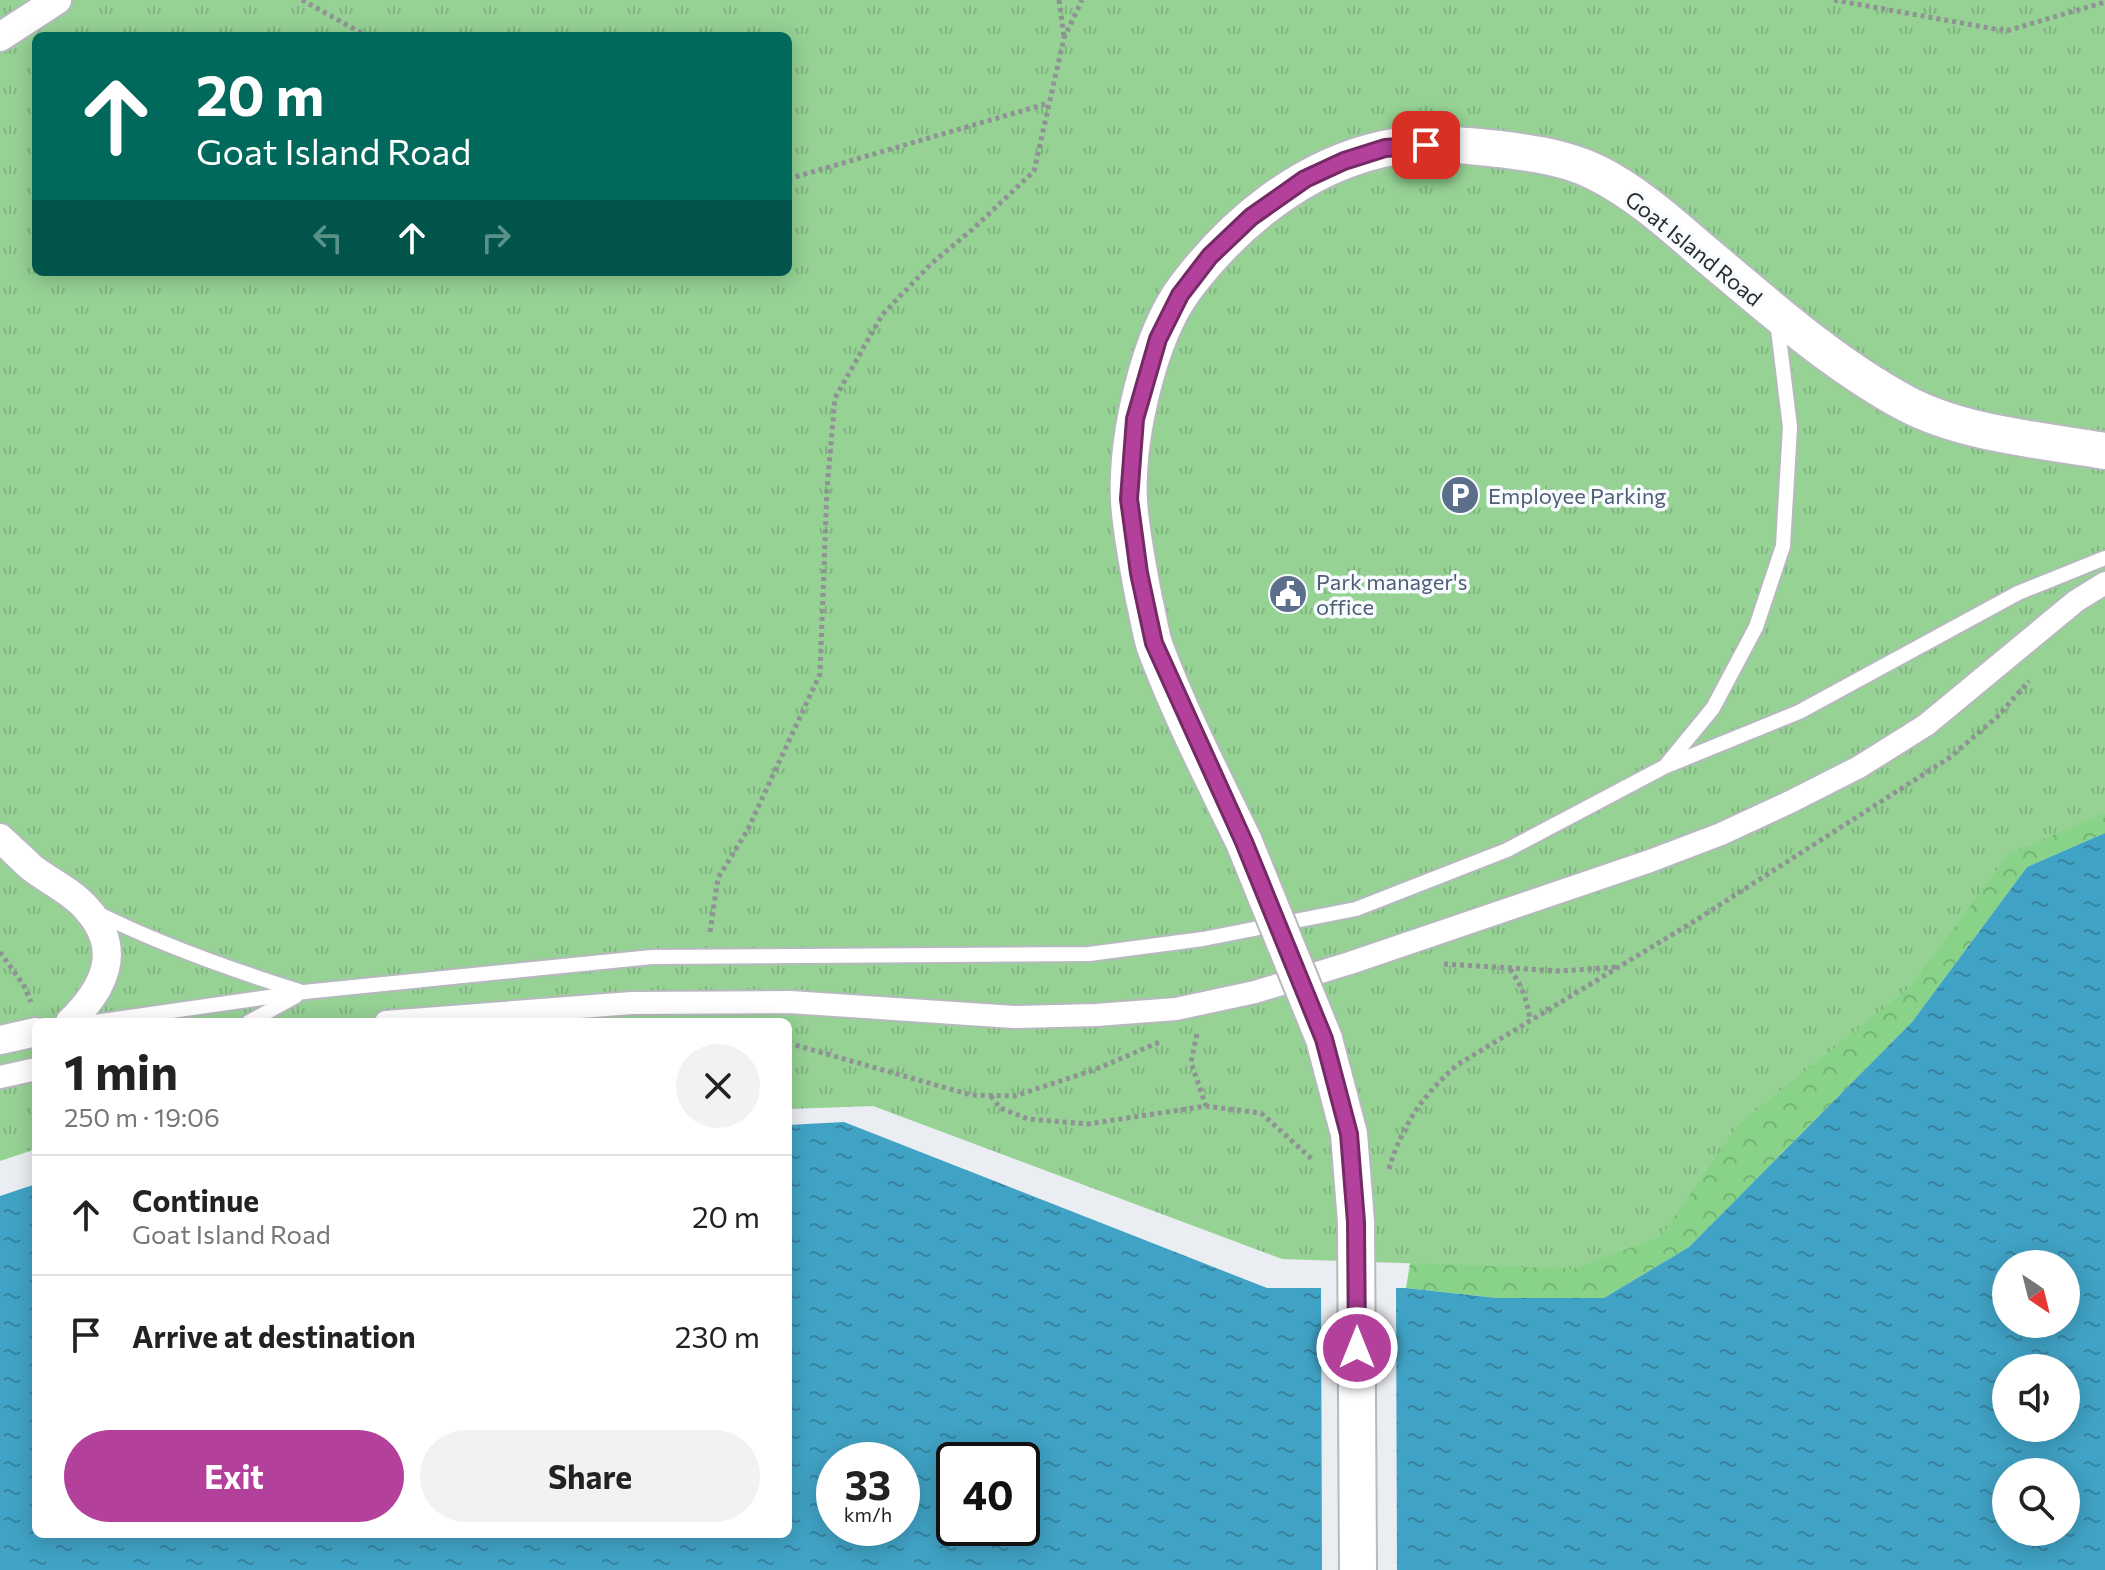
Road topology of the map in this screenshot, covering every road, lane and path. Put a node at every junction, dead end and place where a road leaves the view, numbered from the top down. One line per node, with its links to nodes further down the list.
1 (302, 0): 7 (path)
2 (1059, 0): 9 (path)
3 (1082, 0): 9 (path)
4 (1834, 0): 5 (path)
5 (2105, 2)
6 (47, 6): 8 (street); 10 (street)
7 (360, 32)
8 (0, 37)
9 (1064, 38): 11 (path)
10 (0, 49)
11 (1049, 103): 12 (path); 22 (path)
12 (792, 178)
13 (1776, 313): 14 (street, Goat Island Road); 18 (lane); 42 (street, Goat Island Road, bridge)
14 (2105, 451)
15 (2105, 558): 18 (lane)
16 (2105, 583): 31 (street)
17 (2038, 670): 24 (path)
18 (1664, 767): 22 (lane)
19 (0, 838): 20 (street)
20 (86, 907): 26 (lane); 28 (street)
21 (0, 952): 27 (path)
22 (706, 956): 26 (lane)
23 (1437, 964): 25 (path)
24 (1620, 967): 25 (path); 32 (path)
25 (1509, 968): 32 (path)
26 (304, 992): 29 (lane); 30 (lane)
27 (34, 1018)
28 (74, 1018)
29 (123, 1018)
30 (256, 1018)
31 (438, 1018)
32 (1530, 1020): 41 (path)
33 (32, 1023): 35 (street)
34 (1198, 1026): 39 (path)
35 (0, 1040)
36 (32, 1070): 37 (street)
37 (0, 1077)
38 (990, 1095): 39 (path)
39 (1206, 1106): 40 (path)
40 (1321, 1167)
41 (1385, 1182)
42 (1358, 1570)

